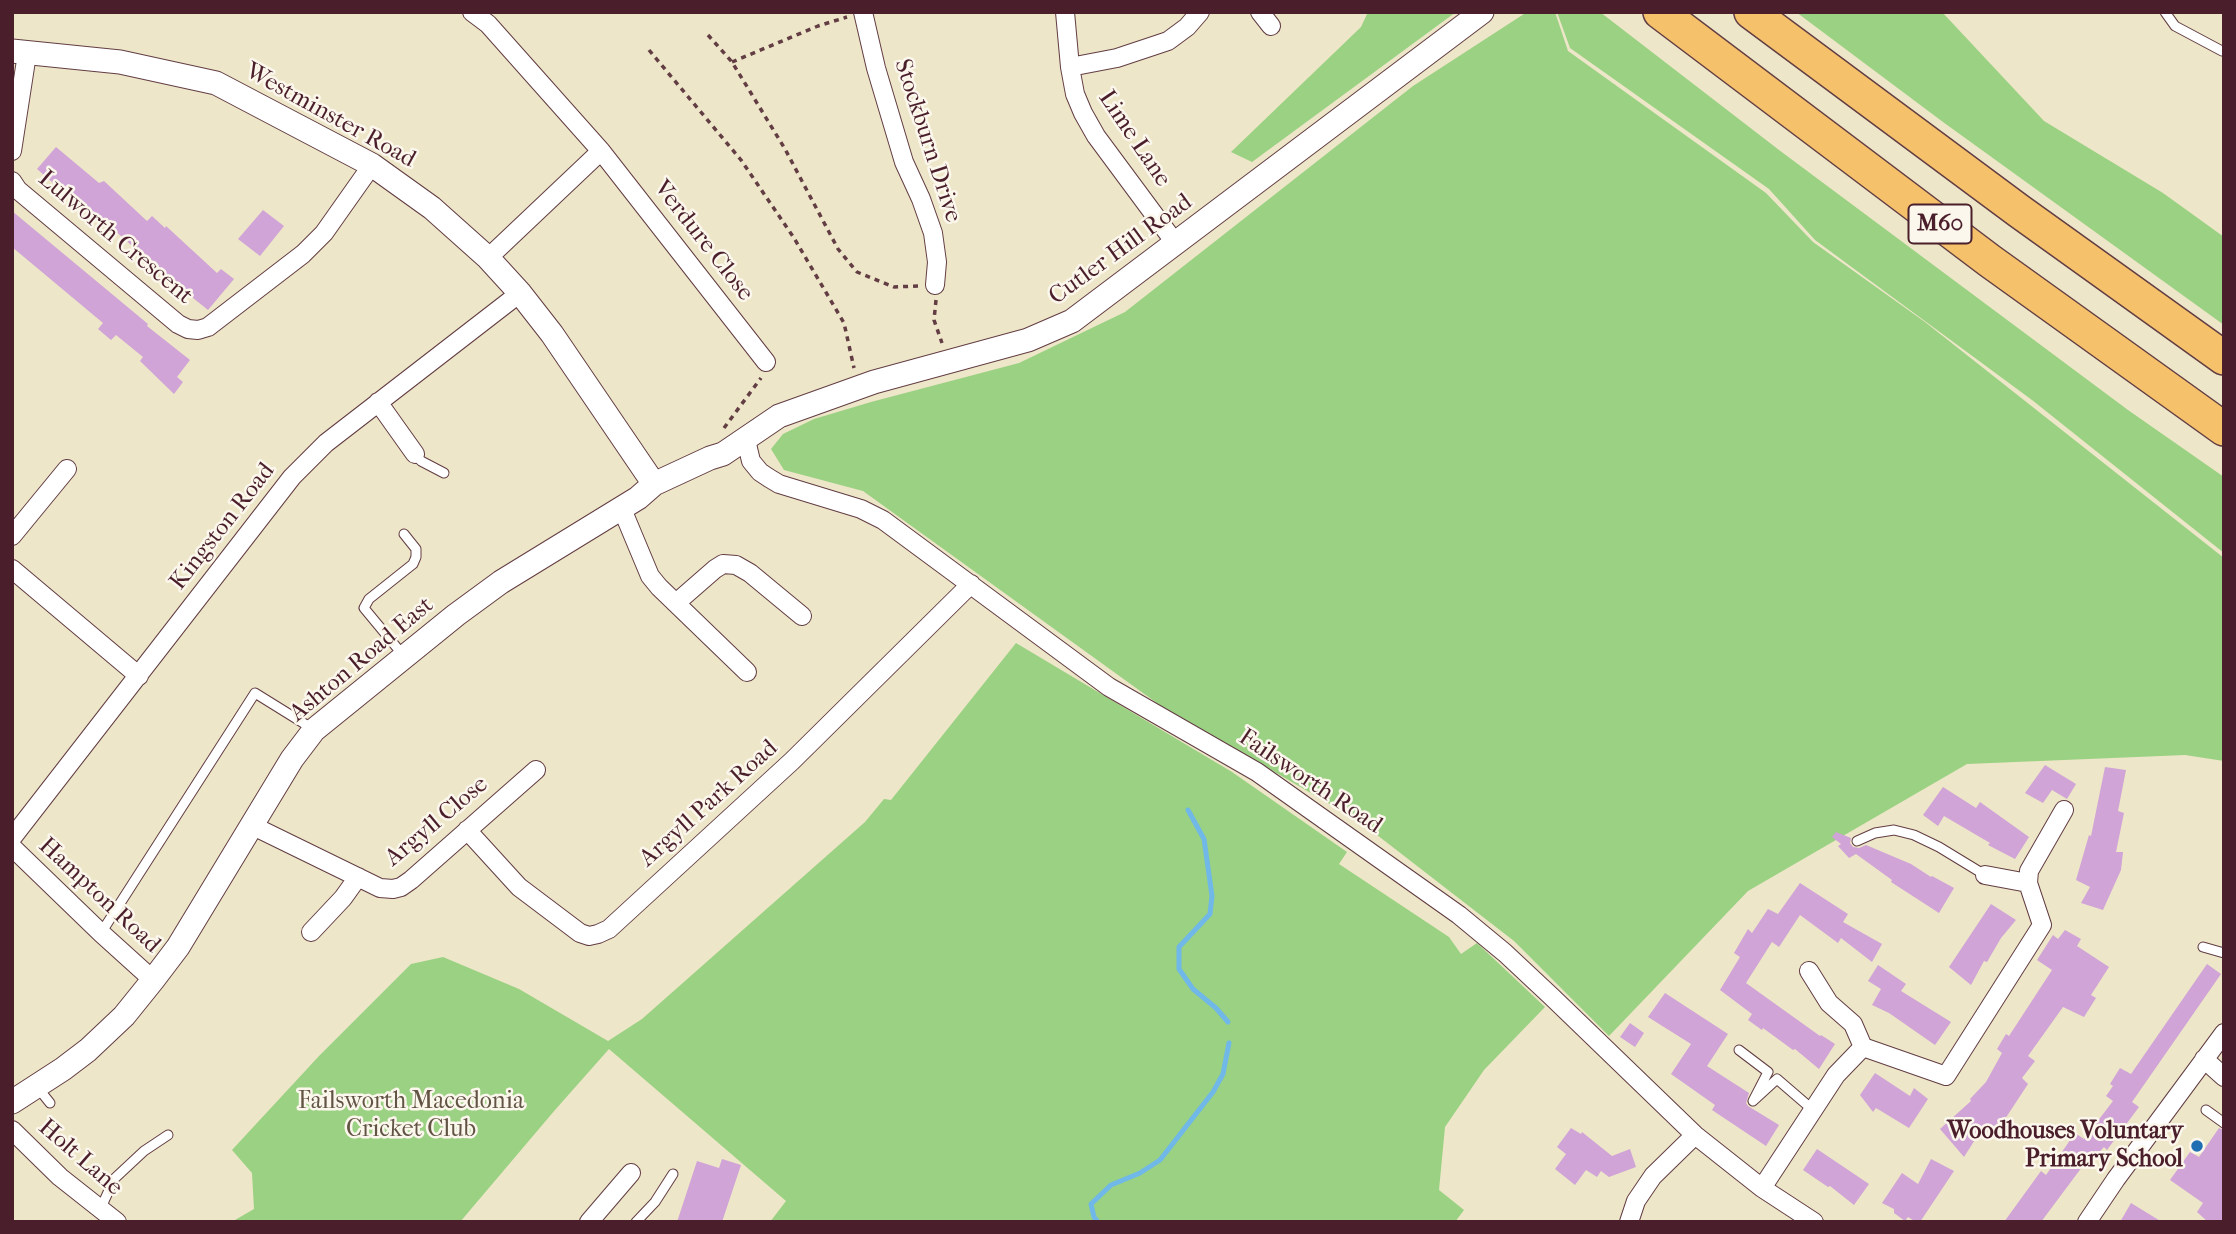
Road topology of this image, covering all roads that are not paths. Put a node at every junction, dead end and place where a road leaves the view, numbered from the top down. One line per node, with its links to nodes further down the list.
1 (472, 12): 13 (street, Verdure Close)
2 (1065, 12): 11 (street, Lime Lane)
3 (1200, 12): 11 (street)
4 (1482, 12): 16 (street, Cutler Hill Road)
5 (1660, 12): 23 (highway, M60)
6 (1751, 12): 20 (highway, M60)
7 (2165, 12): 9 (lane)
8 (858, 14): 18 (street, Stockburn Drive)
9 (2222, 51)
10 (20, 53): 12 (street); 14 (street, Westminster Road)
11 (1070, 67): 16 (street, Lime Lane)
12 (12, 151)
13 (601, 151): 17 (street); 21 (street, Verdure Close)
14 (372, 164): 15 (street, Lulworth Crescent); 17 (street, Westminster Road)
15 (12, 181)
16 (1176, 244): 24 (street, Cutler Hill Road)
17 (488, 258): 19 (street, Westminster Road)
18 (935, 285)
19 (520, 293): 22 (street, Kingston Road); 28 (street, Westminster Road)
20 (2224, 358)
21 (766, 362)
22 (378, 402): 25 (street); 38 (street, Kingston Road)
23 (2224, 429)
24 (746, 440): 28 (street, Ashton Road East); 33 (street, Failsworth Road)
25 (415, 454): 27 (lane)
26 (67, 469): 31 (street)
27 (444, 473)
28 (654, 484): 29 (street, Ashton Road East)
29 (622, 509): 34 (street); 36 (street, Ashton Road East)
30 (404, 534): 36 (lane)
31 (12, 536)
32 (12, 569): 38 (street)
33 (971, 584): 43 (street, Argyll Park Road); 67 (street, Failsworth Road)
34 (676, 603): 35 (street); 37 (street)
35 (802, 616)
36 (404, 656): 39 (street, Ashton Road East)
37 (747, 672)
38 (139, 676): 44 (street, Kingston Road)
39 (314, 730): 42 (street, Ashton Road East); 51 (lane)
40 (536, 770): 43 (street, Argyll Close)
41 (2064, 810): 49 (street)
42 (251, 825): 48 (street, Argyll Close); 55 (street, Ashton Road East)
43 (467, 830): 48 (street, Argyll Close)
44 (12, 838)
45 (1857, 841): 47 (lane)
46 (12, 847): 51 (street, Hampton Road)
47 (1985, 875): 49 (street)
48 (358, 877): 50 (street)
49 (2028, 884): 57 (street)
50 (311, 932)
51 (101, 933): 55 (street, Hampton Road)
52 (2203, 947): 53 (lane)
53 (2224, 953)
54 (1809, 971): 57 (street)
55 (153, 980): 61 (street, Ashton Road East)
56 (2224, 1033): 59 (street)
57 (1863, 1047): 62 (street)
58 (1739, 1050): 62 (lane)
59 (2204, 1059): 60 (street); 77 (street)
60 (2224, 1077)
61 (12, 1102)
62 (1813, 1110): 70 (street)
63 (2206, 1110): 64 (lane)
64 (2224, 1123)
65 (12, 1130): 71 (street, Holt Lane)
66 (167, 1135): 71 (lane)
67 (1695, 1135): 70 (street, Failsworth Road); 76 (street)
68 (631, 1173): 74 (street)
69 (673, 1174): 75 (lane)
70 (1762, 1188): 72 (street, Failsworth Road)
71 (100, 1210): 73 (street, Holt Lane)
72 (1805, 1219)
73 (117, 1222)
74 (589, 1222)
75 (636, 1222)
76 (1629, 1222)
77 (2087, 1222)

